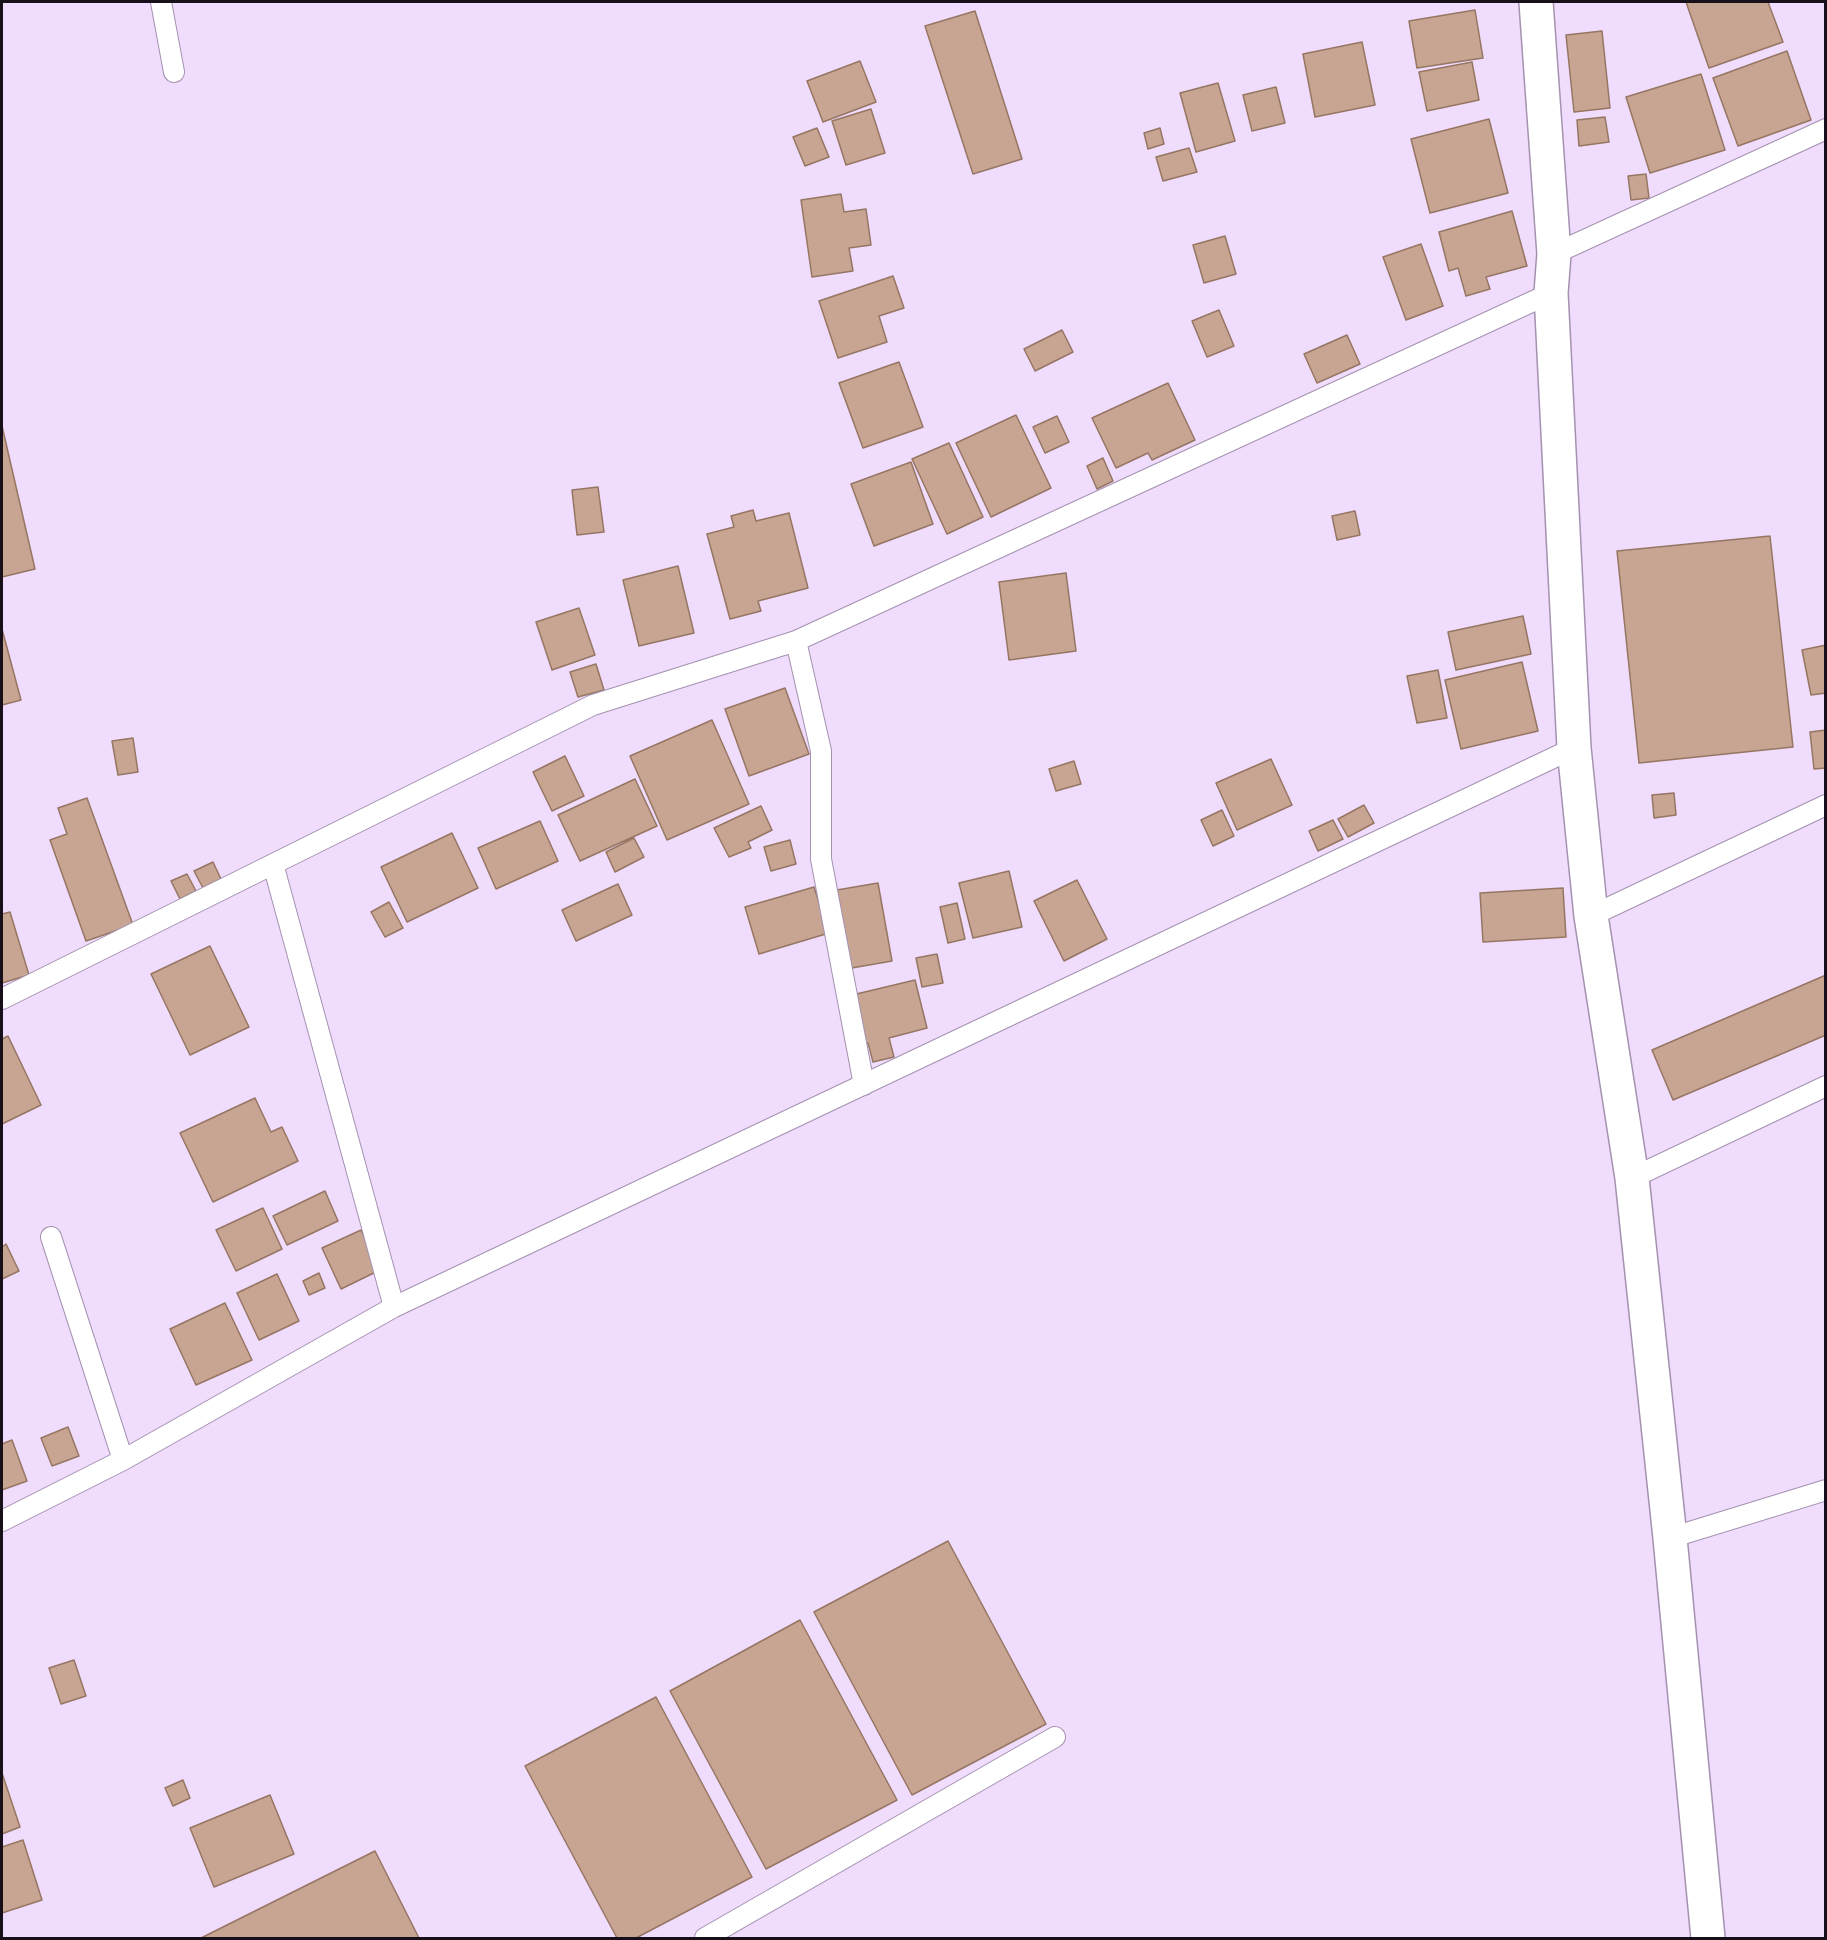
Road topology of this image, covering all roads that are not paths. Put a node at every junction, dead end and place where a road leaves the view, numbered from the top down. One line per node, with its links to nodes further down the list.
1 (161, 2): 3 (lane)
2 (1536, 2): 5 (street)
3 (174, 72)
4 (1826, 129): 5 (lane)
5 (1554, 254): 6 (street)
6 (1551, 293): 7 (lane); 8 (street)
7 (796, 641): 10 (lane); 13 (lane)
8 (1574, 748): 11 (street); 13 (lane)
9 (1826, 805): 11 (lane)
10 (273, 864): 12 (lane); 17 (lane)
11 (1591, 916): 15 (street)
12 (2, 999)
13 (864, 1085): 17 (lane)
14 (1826, 1086): 15 (lane)
15 (1632, 1178): 21 (street)
16 (51, 1238): 18 (lane)
17 (394, 1307): 18 (lane)
18 (123, 1460): 20 (lane)
19 (1826, 1490): 21 (lane)
20 (2, 1521)
21 (1670, 1538): 24 (street)
22 (1055, 1737): 23 (lane)
23 (705, 1938)
24 (1708, 1938)

